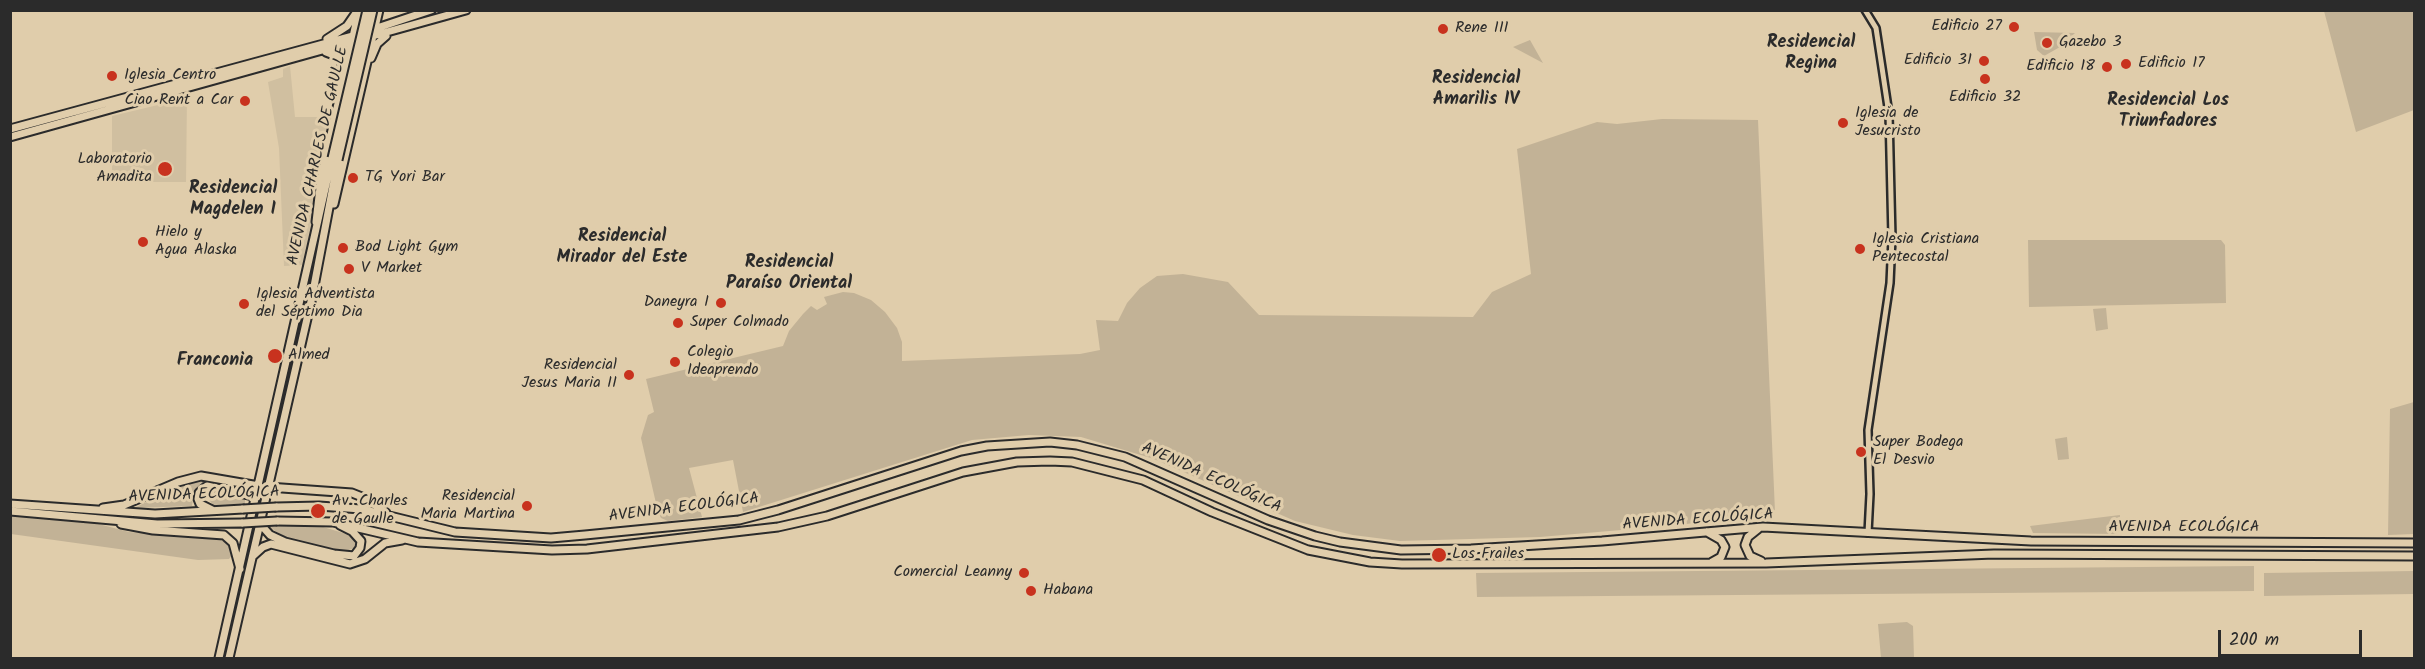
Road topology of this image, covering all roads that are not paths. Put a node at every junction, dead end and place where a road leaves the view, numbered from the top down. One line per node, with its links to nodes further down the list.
1 (358, 10): 10 (main road); 13 (main road)
2 (367, 10): 18 (main road, AVENIDA CHARLES DE GAULLE, bridge)
3 (373, 10): 18 (main road, AVENIDA CHARLES DE GAULLE, bridge)
4 (379, 10): 9 (main road)
5 (431, 10): 9 (main road)
6 (466, 10): 8 (main road)
7 (1865, 10): 34 (street)
8 (407, 26): 11 (main road); 15 (main road)
9 (374, 29): 10 (main road); 11 (main road)
10 (353, 36): 12 (main road); 13 (main road)
11 (372, 38): 12 (main road); 15 (main road)
12 (351, 44): 13 (main road); 14 (main road)
13 (316, 49): 14 (main road); 16 (main road); 17 (main road)
14 (343, 76): 20 (main road)
15 (363, 77): 19 (main road)
16 (10, 129)
17 (10, 137)
18 (335, 159): 19 (main road, AVENIDA CHARLES DE GAULLE); 20 (main road, AVENIDA CHARLES DE GAULLE)
19 (328, 224): 22 (main road, AVENIDA CHARLES DE GAULLE)
20 (316, 233): 21 (main road, AVENIDA CHARLES DE GAULLE)
21 (259, 486): 23 (main road, AVENIDA CHARLES DE GAULLE); 26 (main road)
22 (268, 487): 28 (main road); 31 (main road, AVENIDA CHARLES DE GAULLE)
23 (256, 497): 27 (main road); 41 (main road, AVENIDA CHARLES DE GAULLE)
24 (10, 504): 26 (main road, AVENIDA ECOLÓGICA)
25 (10, 511): 29 (main road, AVENIDA ECOLÓGICA)
26 (94, 511): 27 (main road, AVENIDA ECOLÓGICA)
27 (215, 511): 28 (main road, AVENIDA ECOLÓGICA, bridge)
28 (391, 516): 33 (main road, AVENIDA ECOLÓGICA)
29 (113, 520): 30 (main road, AVENIDA ECOLÓGICA, bridge); 41 (main road)
30 (333, 522): 31 (main road); 35 (main road, AVENIDA ECOLÓGICA)
31 (261, 525): 38 (main road, AVENIDA CHARLES DE GAULLE)
32 (1763, 527): 33 (main road, AVENIDA ECOLÓGICA); 34 (main road, AVENIDA ECOLÓGICA); 39 (main road)
33 (1706, 531): 40 (main road)
34 (1869, 533): 36 (main road, AVENIDA ECOLÓGICA)
35 (408, 540): 38 (main road); 40 (main road)
36 (2415, 543)
37 (2415, 555): 39 (main road)
38 (254, 556): 43 (main road, AVENIDA CHARLES DE GAULLE)
39 (1766, 562): 40 (main road)
40 (1706, 564)
41 (240, 569): 42 (main road, AVENIDA CHARLES DE GAULLE)
42 (219, 658)
43 (229, 658)

